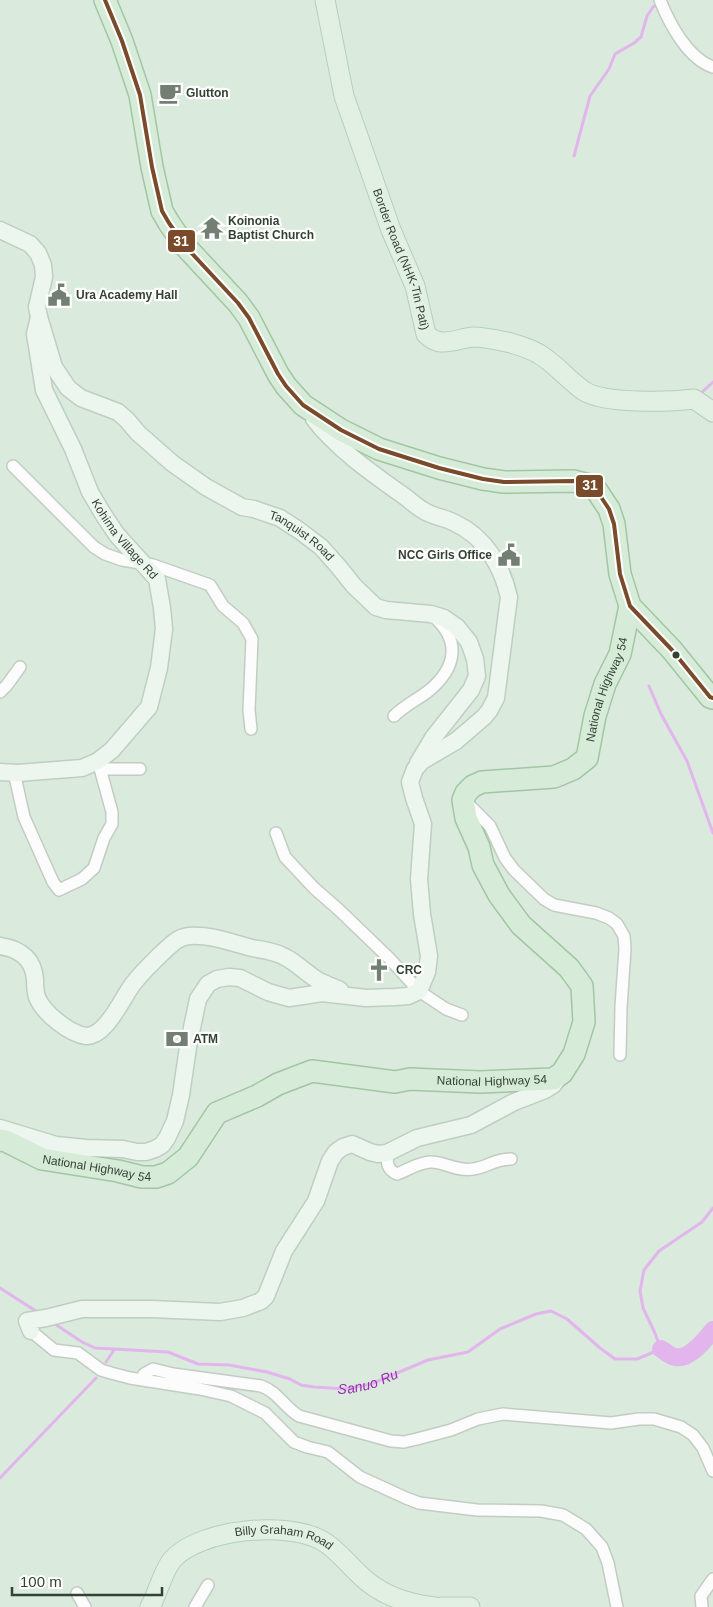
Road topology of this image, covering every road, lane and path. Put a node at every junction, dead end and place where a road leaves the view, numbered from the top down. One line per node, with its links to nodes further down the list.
1 (105, 0): 7 (highway)
2 (325, 0): 8 (main road, Border Road (NHK-Tin Pati))
3 (662, 4): 4 (street)
4 (713, 67)
5 (0, 230): 6 (street, Kohima Village Rd)
6 (39, 317): 10 (street, Kohima Village Rd); 12 (street, Tanquist Road)
7 (303, 405): 11 (highway); 20 (street)
8 (713, 412)
9 (13, 466): 10 (street)
10 (145, 564): 17 (street); 18 (street, Kohima Village Rd)
11 (630, 606): 15 (highway); 22 (highway, National Highway 54)
12 (431, 614): 16 (street); 20 (street, Tanquist Road)
13 (20, 667): 14 (street)
14 (0, 692)
15 (713, 698)
16 (394, 716)
17 (251, 729)
18 (99, 765): 19 (street); 21 (street, Kohima Village Rd); 21 (street)
19 (140, 769)
20 (415, 769): 25 (street)
21 (7, 772)
22 (464, 800): 28 (street); 29 (highway, National Highway 54)
23 (276, 834): 25 (street)
24 (0, 946): 26 (street)
25 (419, 991): 26 (street); 27 (street)
26 (353, 996): 30 (street)
27 (462, 1015)
28 (620, 1055)
29 (562, 1073): 31 (highway, National Highway 54); 32 (street)
30 (0, 1128)
31 (0, 1140)
32 (387, 1153): 33 (street); 34 (street)
33 (511, 1159)
34 (32, 1332): 35 (street)
35 (147, 1380): 36 (street); 46 (street)
36 (713, 1471)
37 (713, 1579): 47 (street)
38 (208, 1585): 42 (street)
39 (77, 1593): 40 (street)
40 (86, 1607)
41 (150, 1607): 43 (main road, Billy Graham Road)
42 (195, 1607)
43 (435, 1607)
44 (441, 1607): 45 (main road)
45 (470, 1607)
46 (617, 1607)
47 (702, 1607)

